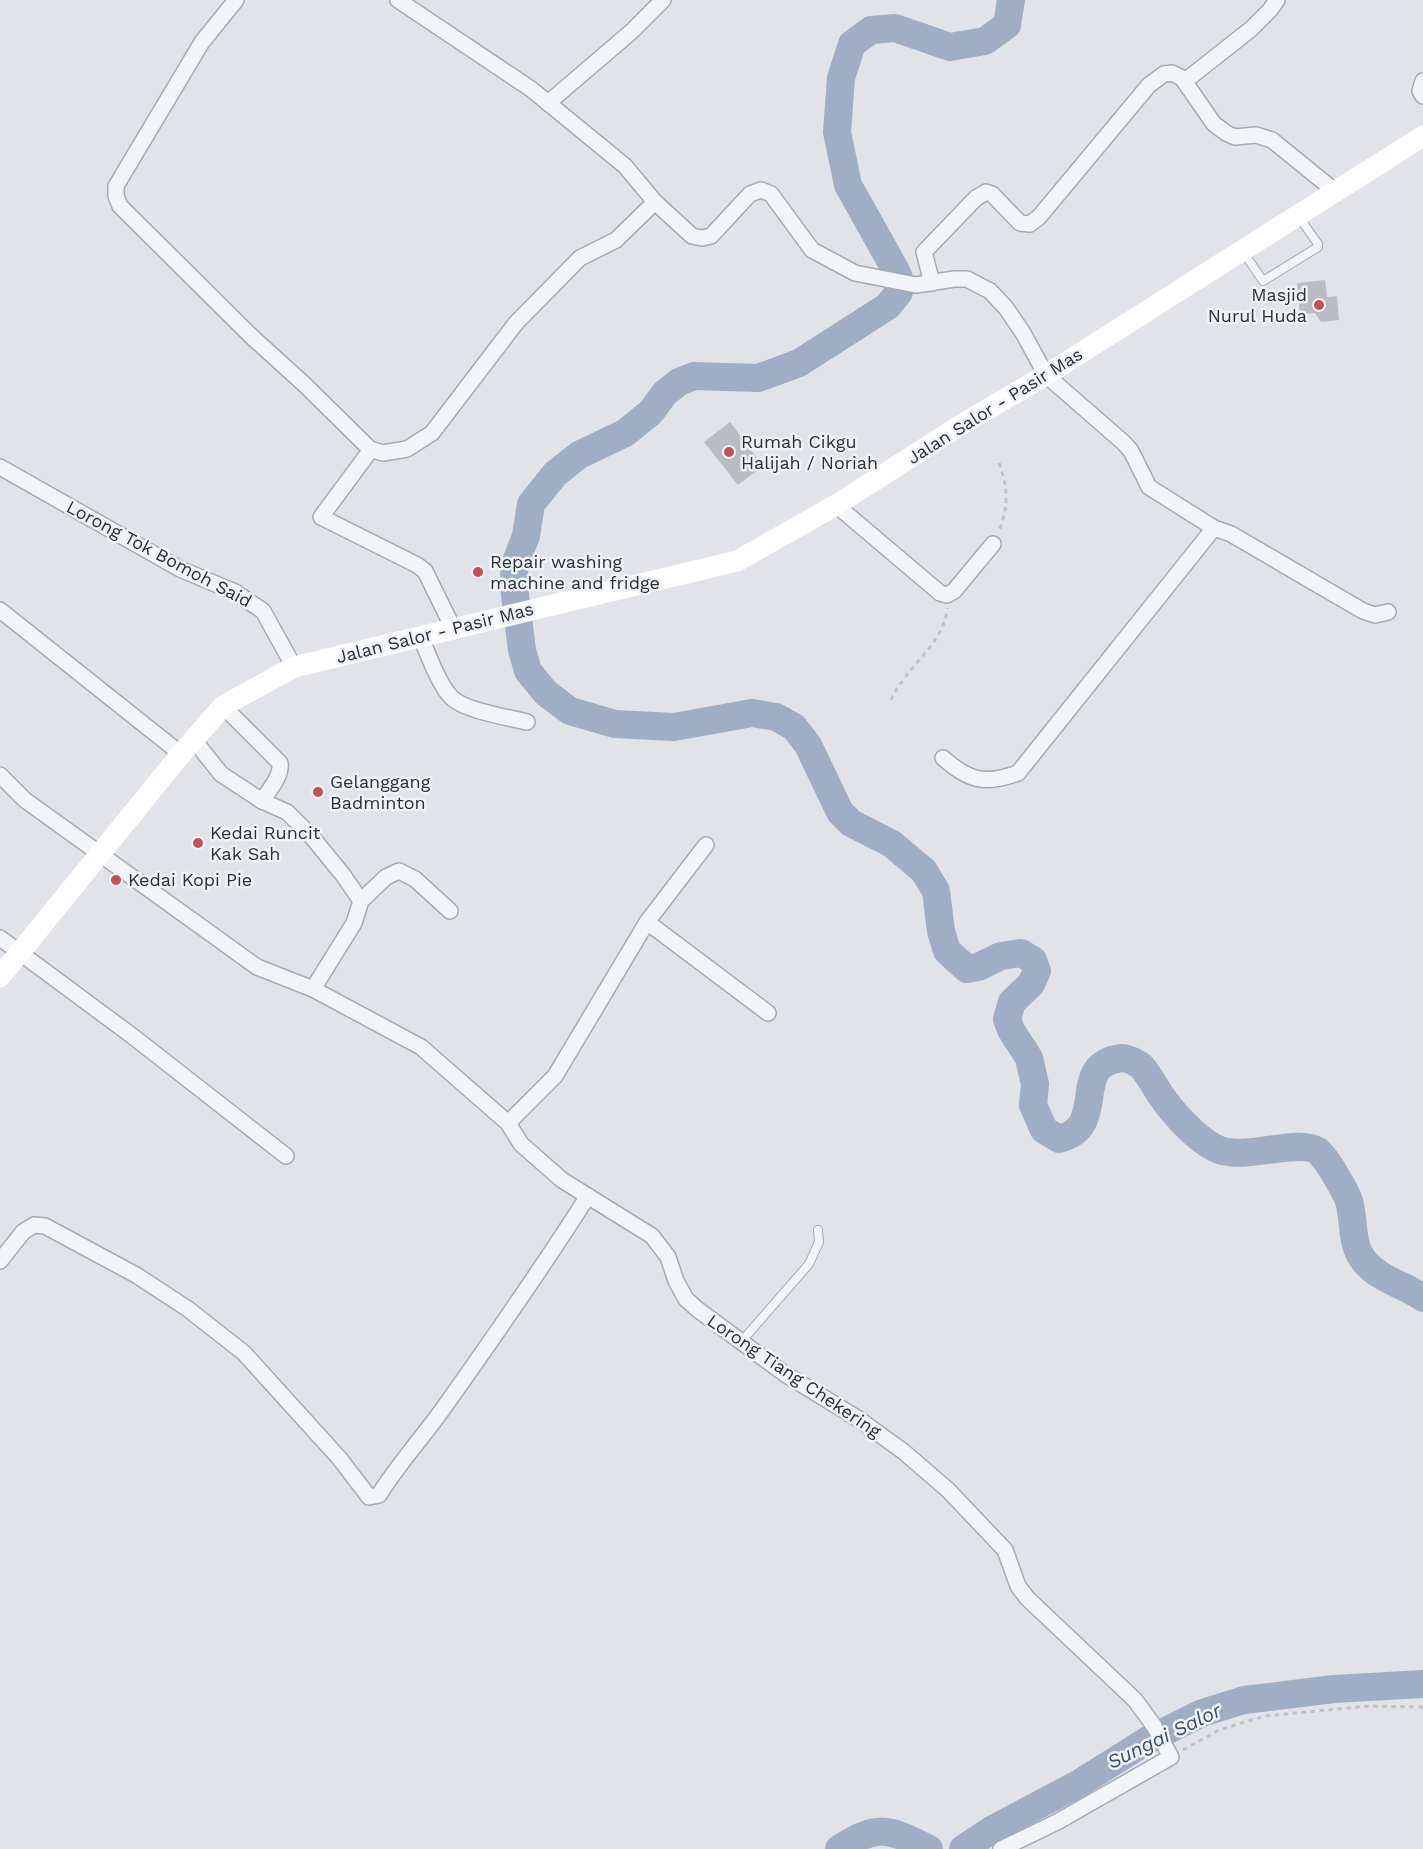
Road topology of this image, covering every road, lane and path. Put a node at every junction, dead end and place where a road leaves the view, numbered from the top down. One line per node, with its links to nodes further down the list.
1 (236, 0): 16 (street)
2 (398, 0): 8 (street)
3 (663, 0): 8 (street)
4 (1277, 0): 5 (street)
5 (1185, 81): 10 (street); 14 (street)
6 (1423, 81): 7 (street)
7 (1423, 96)
8 (548, 103): 11 (street)
9 (1423, 136): 10 (main road, Jalan Salor - Pasir Mas)
10 (1336, 192): 12 (main road, Jalan Salor - Pasir Mas)
11 (655, 202): 14 (street); 16 (street)
12 (1298, 216): 13 (main road, Jalan Salor - Pasir Mas); 13 (lane)
13 (1243, 251): 15 (main road, Jalan Salor - Pasir Mas)
14 (932, 283): 15 (street)
15 (1046, 375): 19 (main road, Jalan Salor - Pasir Mas); 20 (street)
16 (370, 448): 25 (street)
17 (999, 463): 21 (path)
18 (0, 467): 27 (street, Lorong Tok Bomoh Said)
19 (836, 505): 22 (street); 25 (main road, Jalan Salor - Pasir Mas)
20 (1214, 528): 24 (street); 32 (street)
21 (993, 544): 22 (street)
22 (947, 594): 28 (path)
23 (0, 610): 31 (street)
24 (1388, 612)
25 (453, 628): 26 (main road, Jalan Salor - Pasir Mas)
26 (420, 636): 27 (main road, Jalan Salor - Pasir Mas); 30 (street)
27 (294, 667): 29 (main road, Jalan Salor - Pasir Mas)
28 (891, 700)
29 (223, 706): 31 (main road, Jalan Salor - Pasir Mas); 34 (street)
30 (527, 722)
31 (187, 747): 34 (street); 36 (main road, Jalan Salor - Pasir Mas)
32 (943, 758)
33 (0, 775): 36 (street, Lorong Tiang Chekering)
34 (262, 801): 37 (street)
35 (706, 845): 39 (street)
36 (100, 854): 41 (main road, Jalan Salor - Pasir Mas); 43 (street, Lorong Tiang Chekering)
37 (361, 901): 38 (street); 43 (street)
38 (450, 911)
39 (647, 922): 44 (street); 45 (street)
40 (0, 938): 41 (street)
41 (20, 954): 42 (main road, Jalan Salor - Pasir Mas); 46 (street)
42 (0, 977)
43 (313, 989): 45 (street, Lorong Tiang Chekering)
44 (768, 1013)
45 (508, 1123): 47 (street, Lorong Tiang Chekering)
46 (286, 1156)
47 (588, 1196): 49 (street); 50 (street, Lorong Tiang Chekering)
48 (818, 1230): 50 (lane)
49 (0, 1261)
50 (740, 1343): 52 (street, Lorong Tiang Chekering)
51 (1423, 1707): 52 (path)
52 (1168, 1751): 53 (street)
53 (1001, 1849)

